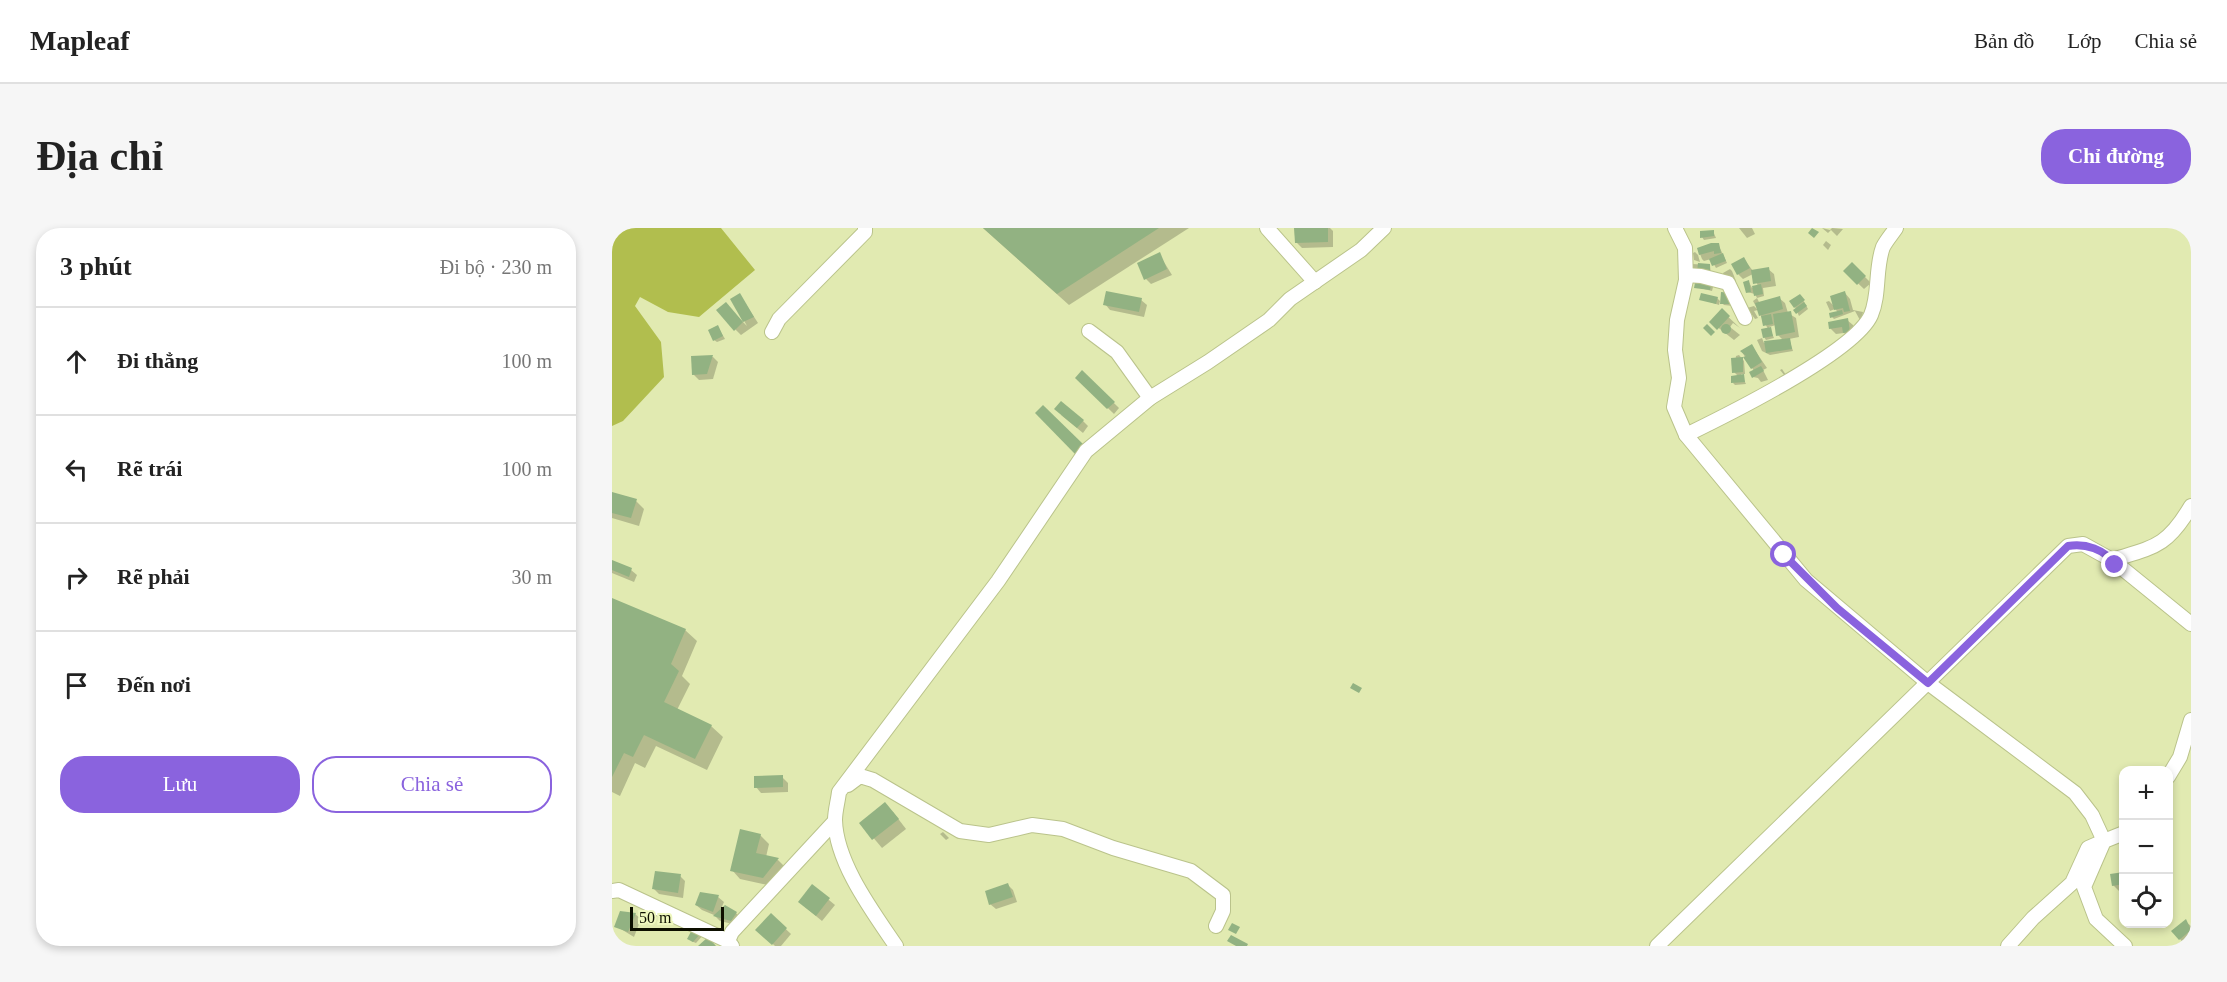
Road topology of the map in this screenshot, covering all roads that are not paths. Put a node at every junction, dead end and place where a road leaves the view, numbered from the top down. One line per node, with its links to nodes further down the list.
1 (865, 228): 10 (street)
2 (1267, 228): 7 (street)
3 (1384, 228): 7 (street)
4 (1676, 228): 6 (street)
5 (1891, 230): 12 (street)
6 (1686, 275): 8 (street); 12 (street)
7 (1315, 282): 11 (street)
8 (1745, 318)
9 (1089, 331): 11 (street)
10 (772, 332)
11 (1150, 398): 19 (street)
12 (1686, 435): 16 (street)
13 (2191, 506): 14 (street)
14 (2112, 560): 15 (street); 16 (street)
15 (2191, 624)
16 (1928, 683): 22 (street); 27 (street)
17 (2191, 720): 18 (street)
18 (2173, 770)
19 (839, 792): 20 (street); 24 (street)
20 (835, 821): 25 (street); 26 (street)
21 (2119, 835): 22 (street)
22 (2104, 841): 28 (street); 29 (street)
23 (612, 891): 25 (street)
24 (1216, 926)
25 (730, 943)
26 (896, 946)
27 (1657, 946)
28 (2008, 946)
29 (2125, 946)

